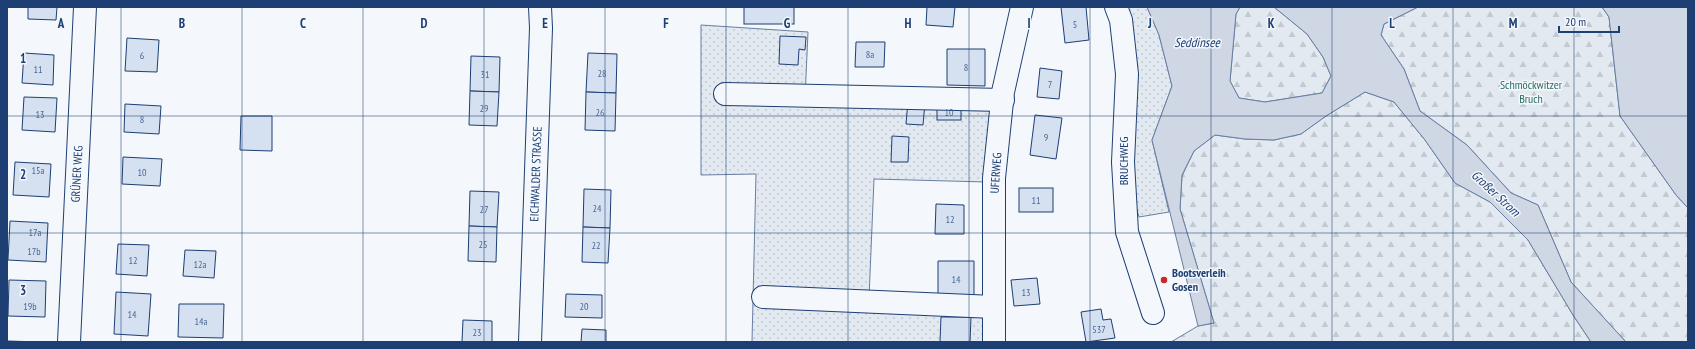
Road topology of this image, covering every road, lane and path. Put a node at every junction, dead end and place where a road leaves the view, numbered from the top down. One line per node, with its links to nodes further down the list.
1 (85, 7): 10 (street, GRÜNER WEG)
2 (540, 7): 11 (street, EICHWALDER STRASSE)
3 (1022, 7): 6 (street, UFERWEG)
4 (1116, 7): 9 (street, BRUCHWEG)
5 (725, 94): 6 (street)
6 (1003, 100): 8 (street, UFERWEG)
7 (763, 297): 8 (street)
8 (994, 306): 12 (street, UFERWEG)
9 (1153, 313)
10 (69, 342)
11 (530, 342)
12 (994, 342)

